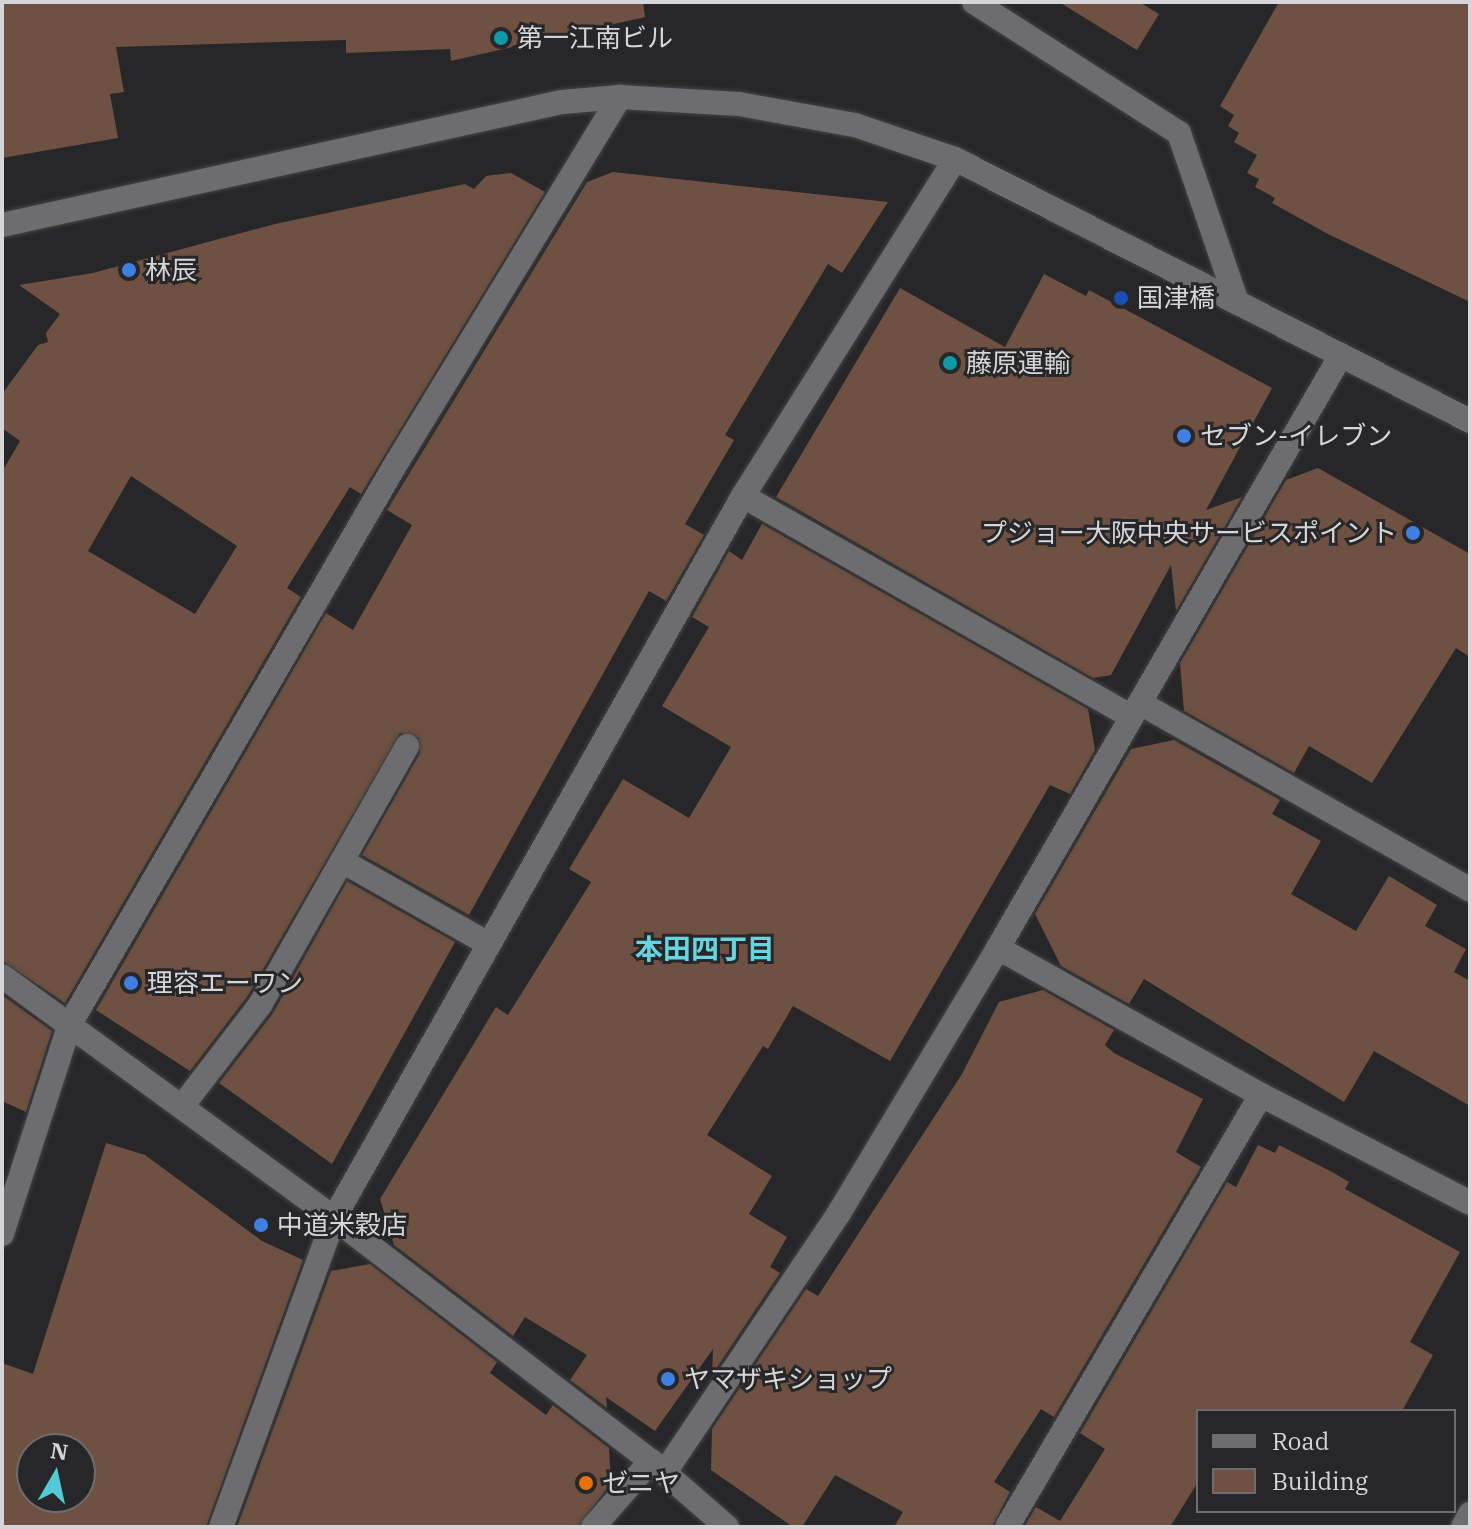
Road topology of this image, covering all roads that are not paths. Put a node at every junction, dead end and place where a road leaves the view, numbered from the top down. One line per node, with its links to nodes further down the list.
1 (974, 2): 5 (street)
2 (620, 97): 3 (street); 4 (street); 16 (street)
3 (955, 159): 5 (street); 8 (street)
4 (2, 225)
5 (1237, 302): 6 (street)
6 (1341, 355): 7 (street); 9 (street)
7 (1470, 421)
8 (743, 496): 9 (street); 13 (street)
9 (1136, 710): 12 (street); 14 (street)
10 (407, 746): 11 (street)
11 (342, 861): 13 (street); 18 (street)
12 (1470, 890)
13 (489, 944): 20 (street)
14 (998, 948): 17 (street); 22 (street)
15 (2, 976): 16 (street)
16 (70, 1024): 18 (street); 21 (street)
17 (1261, 1095): 19 (street); 27 (street)
18 (183, 1105): 20 (street)
19 (1470, 1203)
20 (334, 1218): 22 (street); 24 (street)
21 (2, 1234)
22 (658, 1467): 25 (street); 26 (street)
23 (1470, 1514): 28 (street)
24 (221, 1527)
25 (593, 1527)
26 (727, 1527)
27 (1007, 1527)
28 (1463, 1527)

